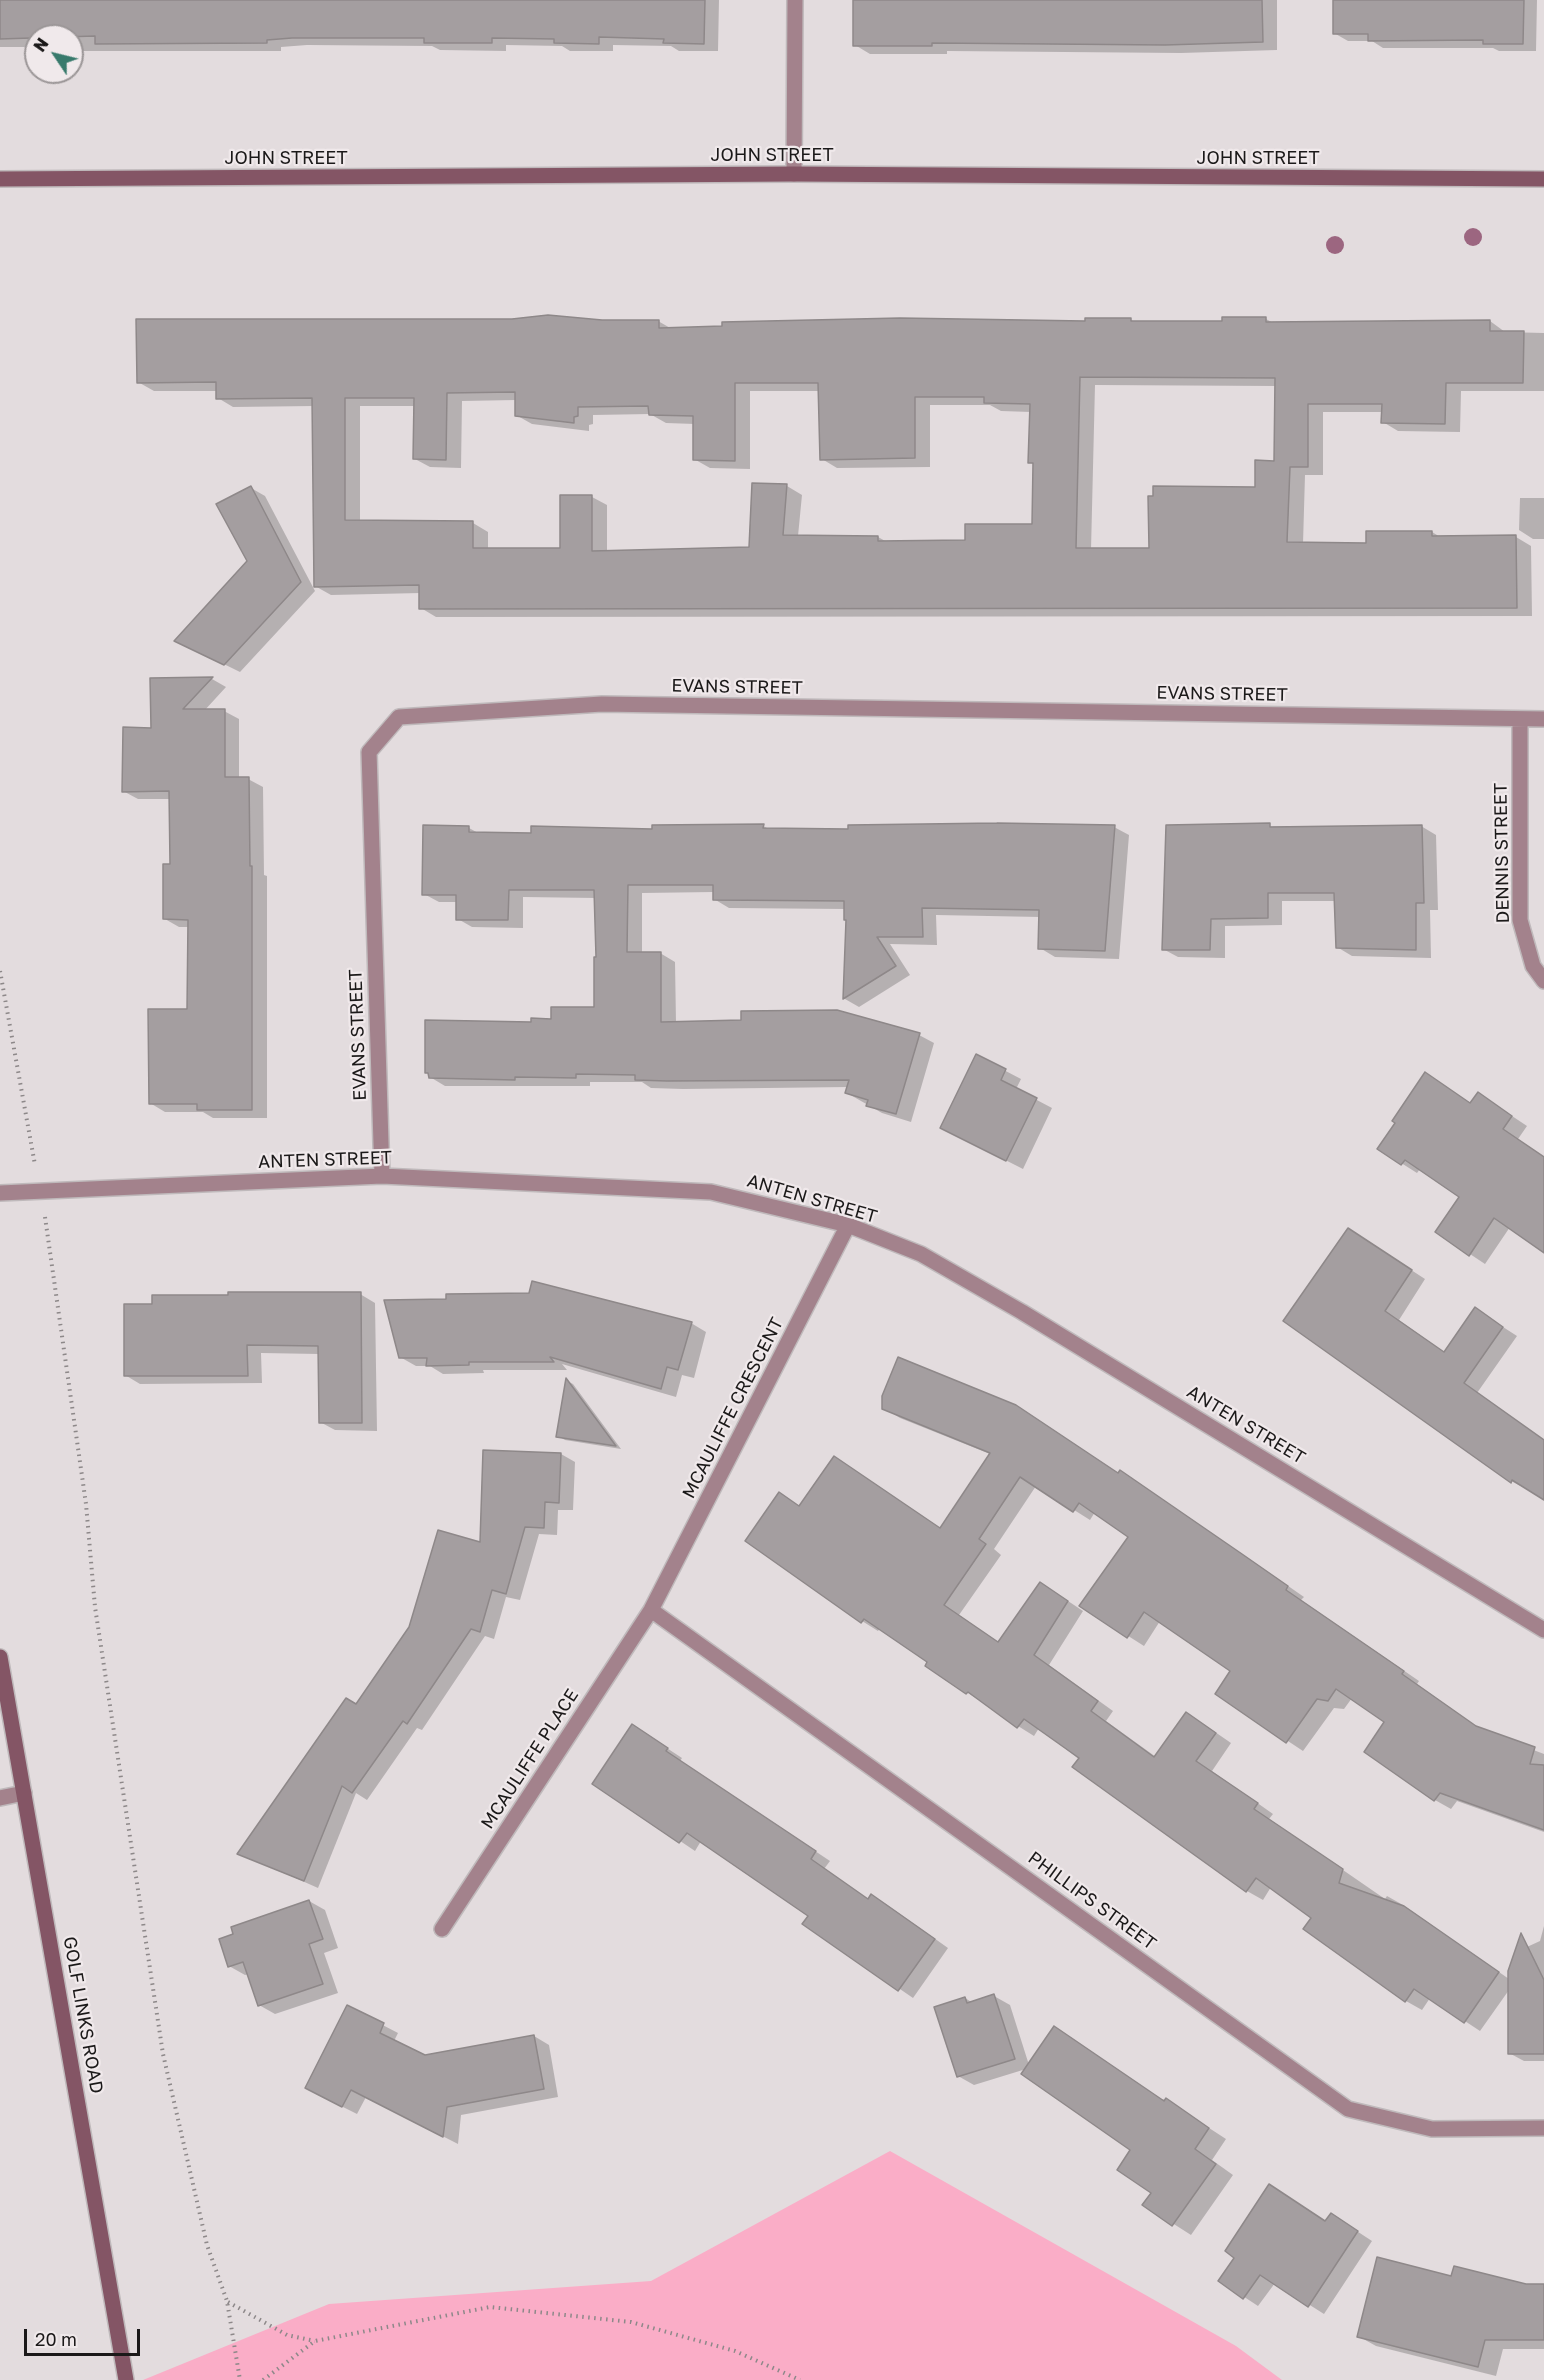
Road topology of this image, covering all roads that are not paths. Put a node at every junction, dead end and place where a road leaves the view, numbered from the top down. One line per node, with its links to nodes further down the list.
1 (795, 0): 2 (street)
2 (794, 174): 3 (main road, JOHN STREET); 4 (main road, JOHN STREET)
3 (0, 179)
4 (1544, 179)
5 (1520, 719): 6 (street, EVANS STREET); 7 (street, DENNIS STREET); 8 (street, EVANS STREET)
6 (1544, 719)
7 (1544, 981)
8 (382, 1176): 9 (street, ANTEN STREET); 10 (street, ANTEN STREET)
9 (0, 1193)
10 (848, 1225): 11 (street, MCAULIFFE CRESCENT); 12 (street, ANTEN STREET)
11 (651, 1610): 16 (street, MCAULIFFE PLACE); 17 (street, PHILLIPS STREET)
12 (1544, 1630)
13 (0, 1657): 14 (main road, GOLF LINKS ROAD)
14 (24, 1793): 15 (street); 18 (main road, GOLF LINKS ROAD)
15 (0, 1798)
16 (442, 1929)
17 (1544, 2128)
18 (126, 2380)

